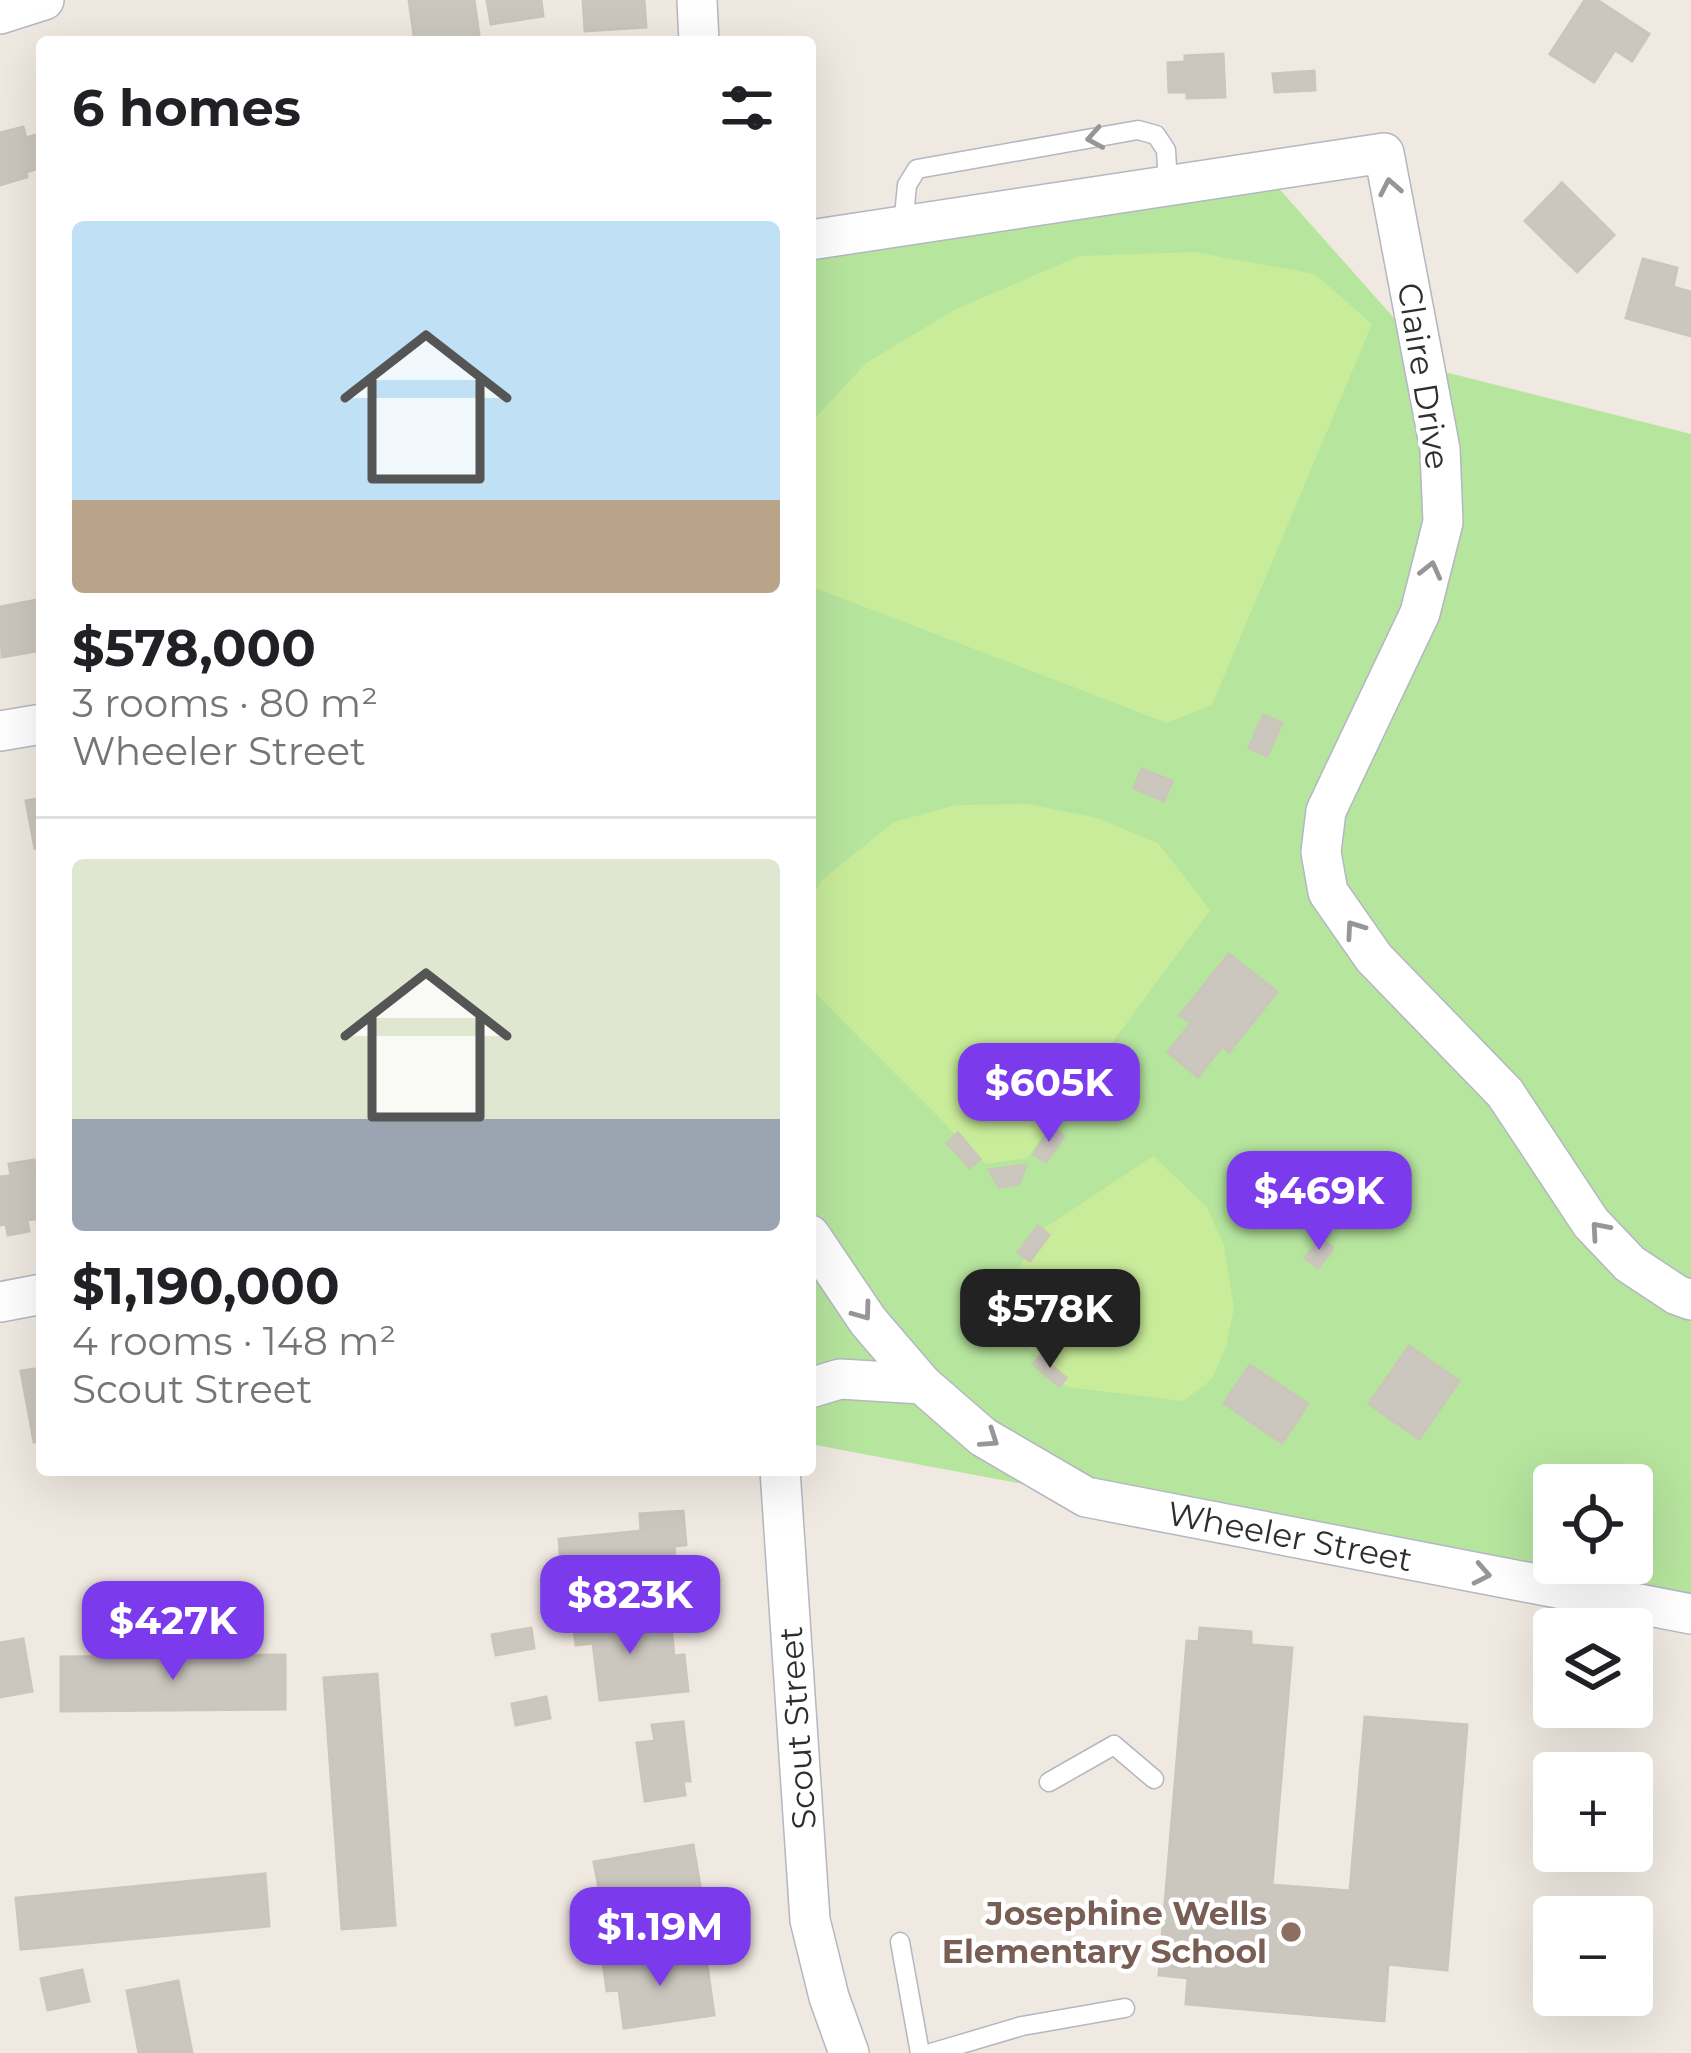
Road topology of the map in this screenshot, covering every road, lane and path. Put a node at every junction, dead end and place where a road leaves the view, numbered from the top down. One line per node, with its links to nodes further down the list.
1 (44, 0): 3 (street)
2 (697, 0): 4 (street)
3 (0, 14)
4 (699, 36)
5 (1180, 185): 6 (street, Claire Drive); 6 (lane, one-way to 6); 12 (street, Claire Drive, one-way to 5)
6 (903, 226): 7 (street, Claire Drive)
7 (816, 239)
8 (36, 725): 9 (street)
9 (0, 731)
10 (816, 1244): 14 (street, Wheeler Street, one-way to 14)
11 (36, 1295): 13 (street)
12 (1691, 1300)
13 (0, 1301)
14 (922, 1384): 15 (street); 17 (street, Wheeler Street, one-way to 17)
15 (816, 1386)
16 (780, 1476): 22 (street, Scout Street)
17 (1691, 1614)
18 (1154, 1779): 19 (lane)
19 (1049, 1782)
20 (900, 1942): 23 (lane)
21 (1125, 2008): 24 (lane)
22 (850, 2053)
23 (920, 2053)
24 (931, 2053)

